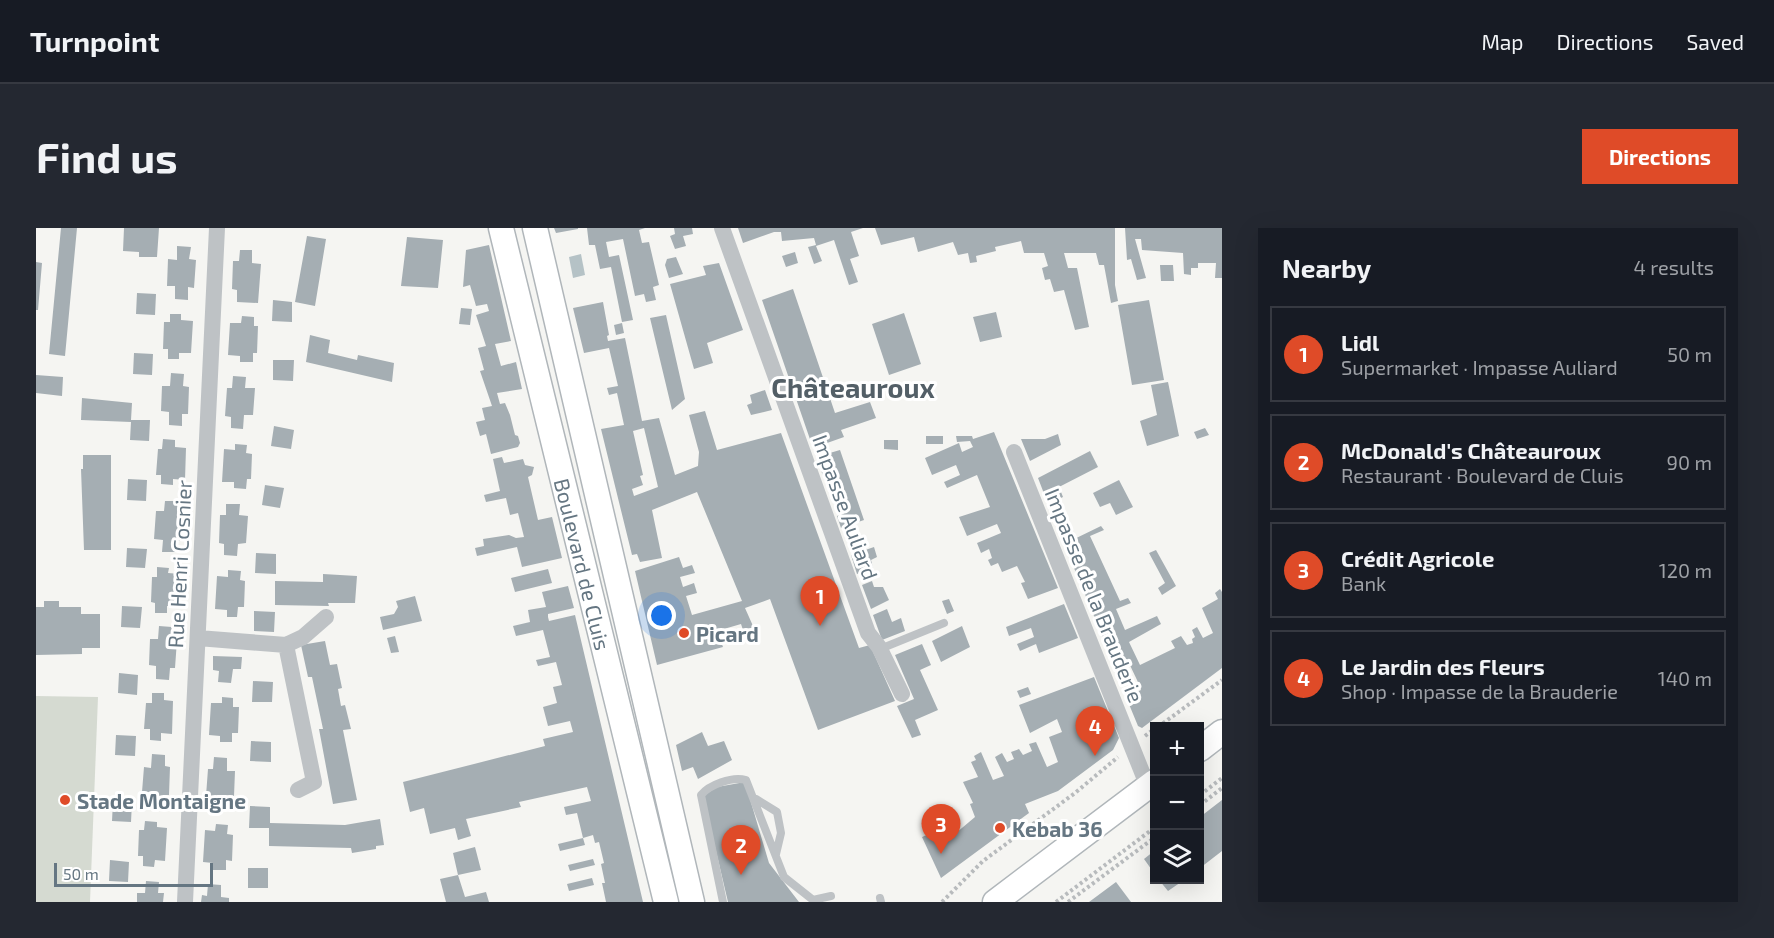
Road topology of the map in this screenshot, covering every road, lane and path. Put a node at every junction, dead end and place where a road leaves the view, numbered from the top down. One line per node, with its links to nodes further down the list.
1 (217, 228): 8 (street, Rue Henri Cosnier)
2 (501, 228): 31 (main road, Boulevard de Cluis)
3 (535, 228): 32 (main road, Boulevard de Cluis)
4 (722, 228): 10 (street, Impasse Auliard)
5 (1014, 452): 17 (street, Impasse de la Brauderie)
6 (326, 617): 9 (street)
7 (944, 623): 10 (lane)
8 (198, 638): 9 (street); 30 (street, Rue Henri Cosnier)
9 (286, 645): 22 (street)
10 (880, 649): 12 (street, Impasse Auliard)
11 (1222, 680): 13 (path)
12 (902, 694)
13 (1164, 722)
14 (1222, 732): 16 (main road)
15 (1150, 733): 17 (path)
16 (1204, 746)
17 (1131, 747): 19 (street, Impasse de la Brauderie); 34 (path)
18 (1222, 778): 23 (path)
19 (1150, 782)
20 (1150, 785): 35 (main road)
21 (1222, 788): 25 (path)
22 (298, 790)
23 (1204, 792)
24 (756, 799): 28 (lane); 28 (lane); 33 (lane)
25 (1204, 802)
26 (1152, 830): 36 (path)
27 (1150, 842): 37 (path)
28 (776, 854): 29 (lane)
29 (831, 896)
30 (184, 902)
31 (666, 902)
32 (692, 902)
33 (723, 902)
34 (942, 902)
35 (995, 902)
36 (1056, 902)
37 (1068, 902)

